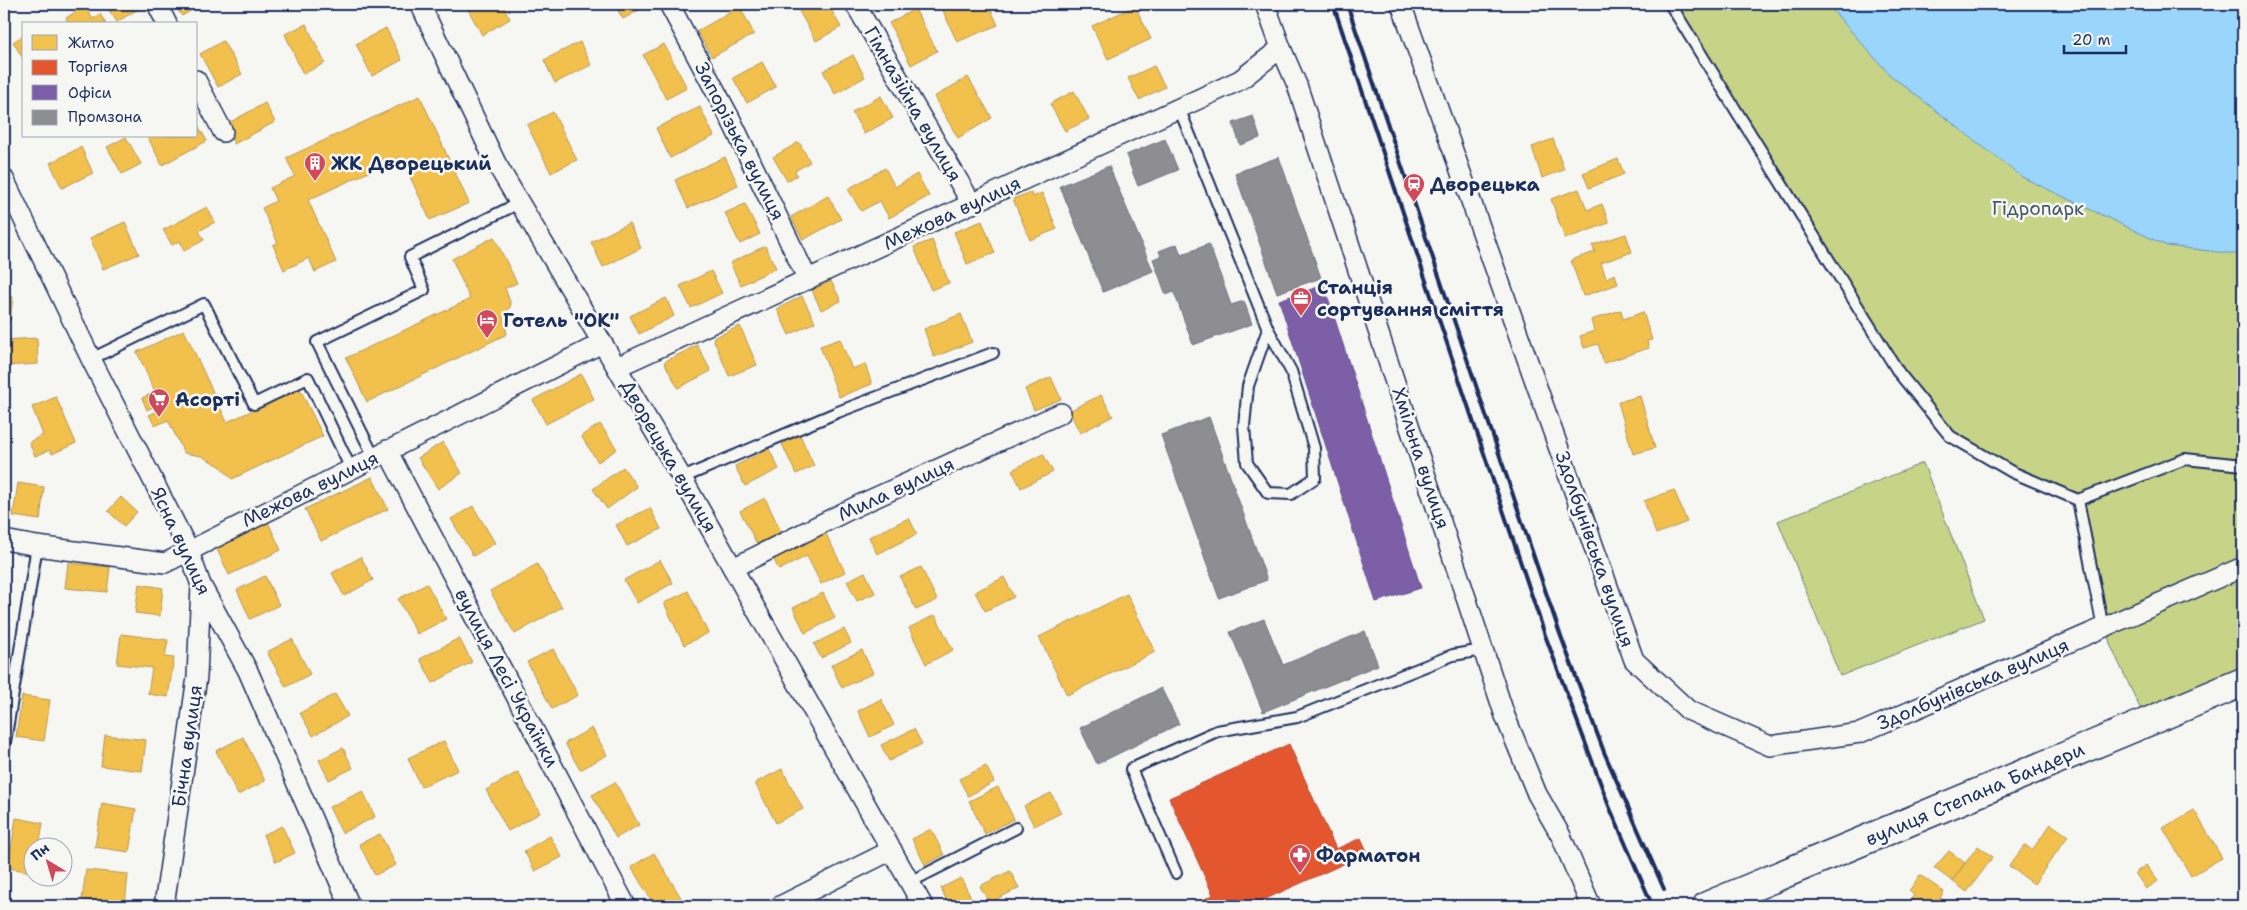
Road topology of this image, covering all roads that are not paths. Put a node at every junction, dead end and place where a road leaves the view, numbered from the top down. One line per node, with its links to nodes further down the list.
1 (157, 4): 8 (street)
2 (420, 4): 14 (street, Дворецька вулиця)
3 (669, 4): 16 (street, Запорізька вулиця)
4 (855, 4): 15 (street, Гімназійна вулиця)
5 (1265, 4): 9 (street, Хмільна вулиця)
6 (1401, 4): 34 (street, Здолбунівська вулиця)
7 (1670, 4): 27 (lane)
8 (166, 22)
9 (1280, 48): 11 (street, Межова вулиця); 35 (street, Хмільна вулиця)
10 (198, 84): 12 (street)
11 (1179, 108): 15 (street, Межова вулиця); 17 (lane)
12 (223, 132)
13 (4, 179): 20 (street, Ясна вулиця)
14 (519, 203): 18 (street, Дворецька вулиця); 23 (lane)
15 (972, 204): 16 (street, Межова вулиця)
16 (808, 280): 21 (street, Межова вулиця)
17 (1268, 329): 17 (lane)
18 (602, 343): 21 (street, Дворецька вулиця); 23 (street, Межова вулиця)
19 (993, 353): 26 (lane)
20 (91, 359): 25 (lane); 30 (street, Ясна вулиця)
21 (618, 367): 26 (street, Дворецька вулиця)
22 (1061, 413): 32 (street, Мила вулиця)
23 (381, 454): 25 (street, Межова вулиця); 44 (street, вулиця Лесі Українки)
24 (2243, 465): 27 (lane)
25 (351, 469): 30 (street, Межова вулиця)
26 (682, 478): 32 (street, Дворецька вулиця)
27 (2078, 500): 34 (lane)
28 (4, 540): 29 (street, Межова вулиця)
29 (37, 546): 30 (street, Межова вулиця); 37 (lane)
30 (188, 549): 33 (street, Ясна вулиця)
31 (2243, 567): 34 (street, Здолбунівська вулиця)
32 (733, 568): 39 (street, Дворецька вулиця)
33 (201, 585): 42 (street, Бічна вулиця); 43 (street, Ясна вулиця)
34 (2103, 628)
35 (1483, 650): 40 (lane); 47 (street, Хмільна вулиця)
36 (2243, 682): 48 (main road, вулиця Степана Бандери)
37 (4, 748)
38 (1016, 828): 41 (lane)
39 (892, 850): 41 (street, Дворецька вулиця); 45 (street)
40 (1176, 873)
41 (910, 882): 46 (street, Дворецька вулиця)
42 (164, 906)
43 (350, 906)
44 (626, 906)
45 (780, 906)
46 (923, 906)
47 (1591, 906)
48 (1708, 906)

